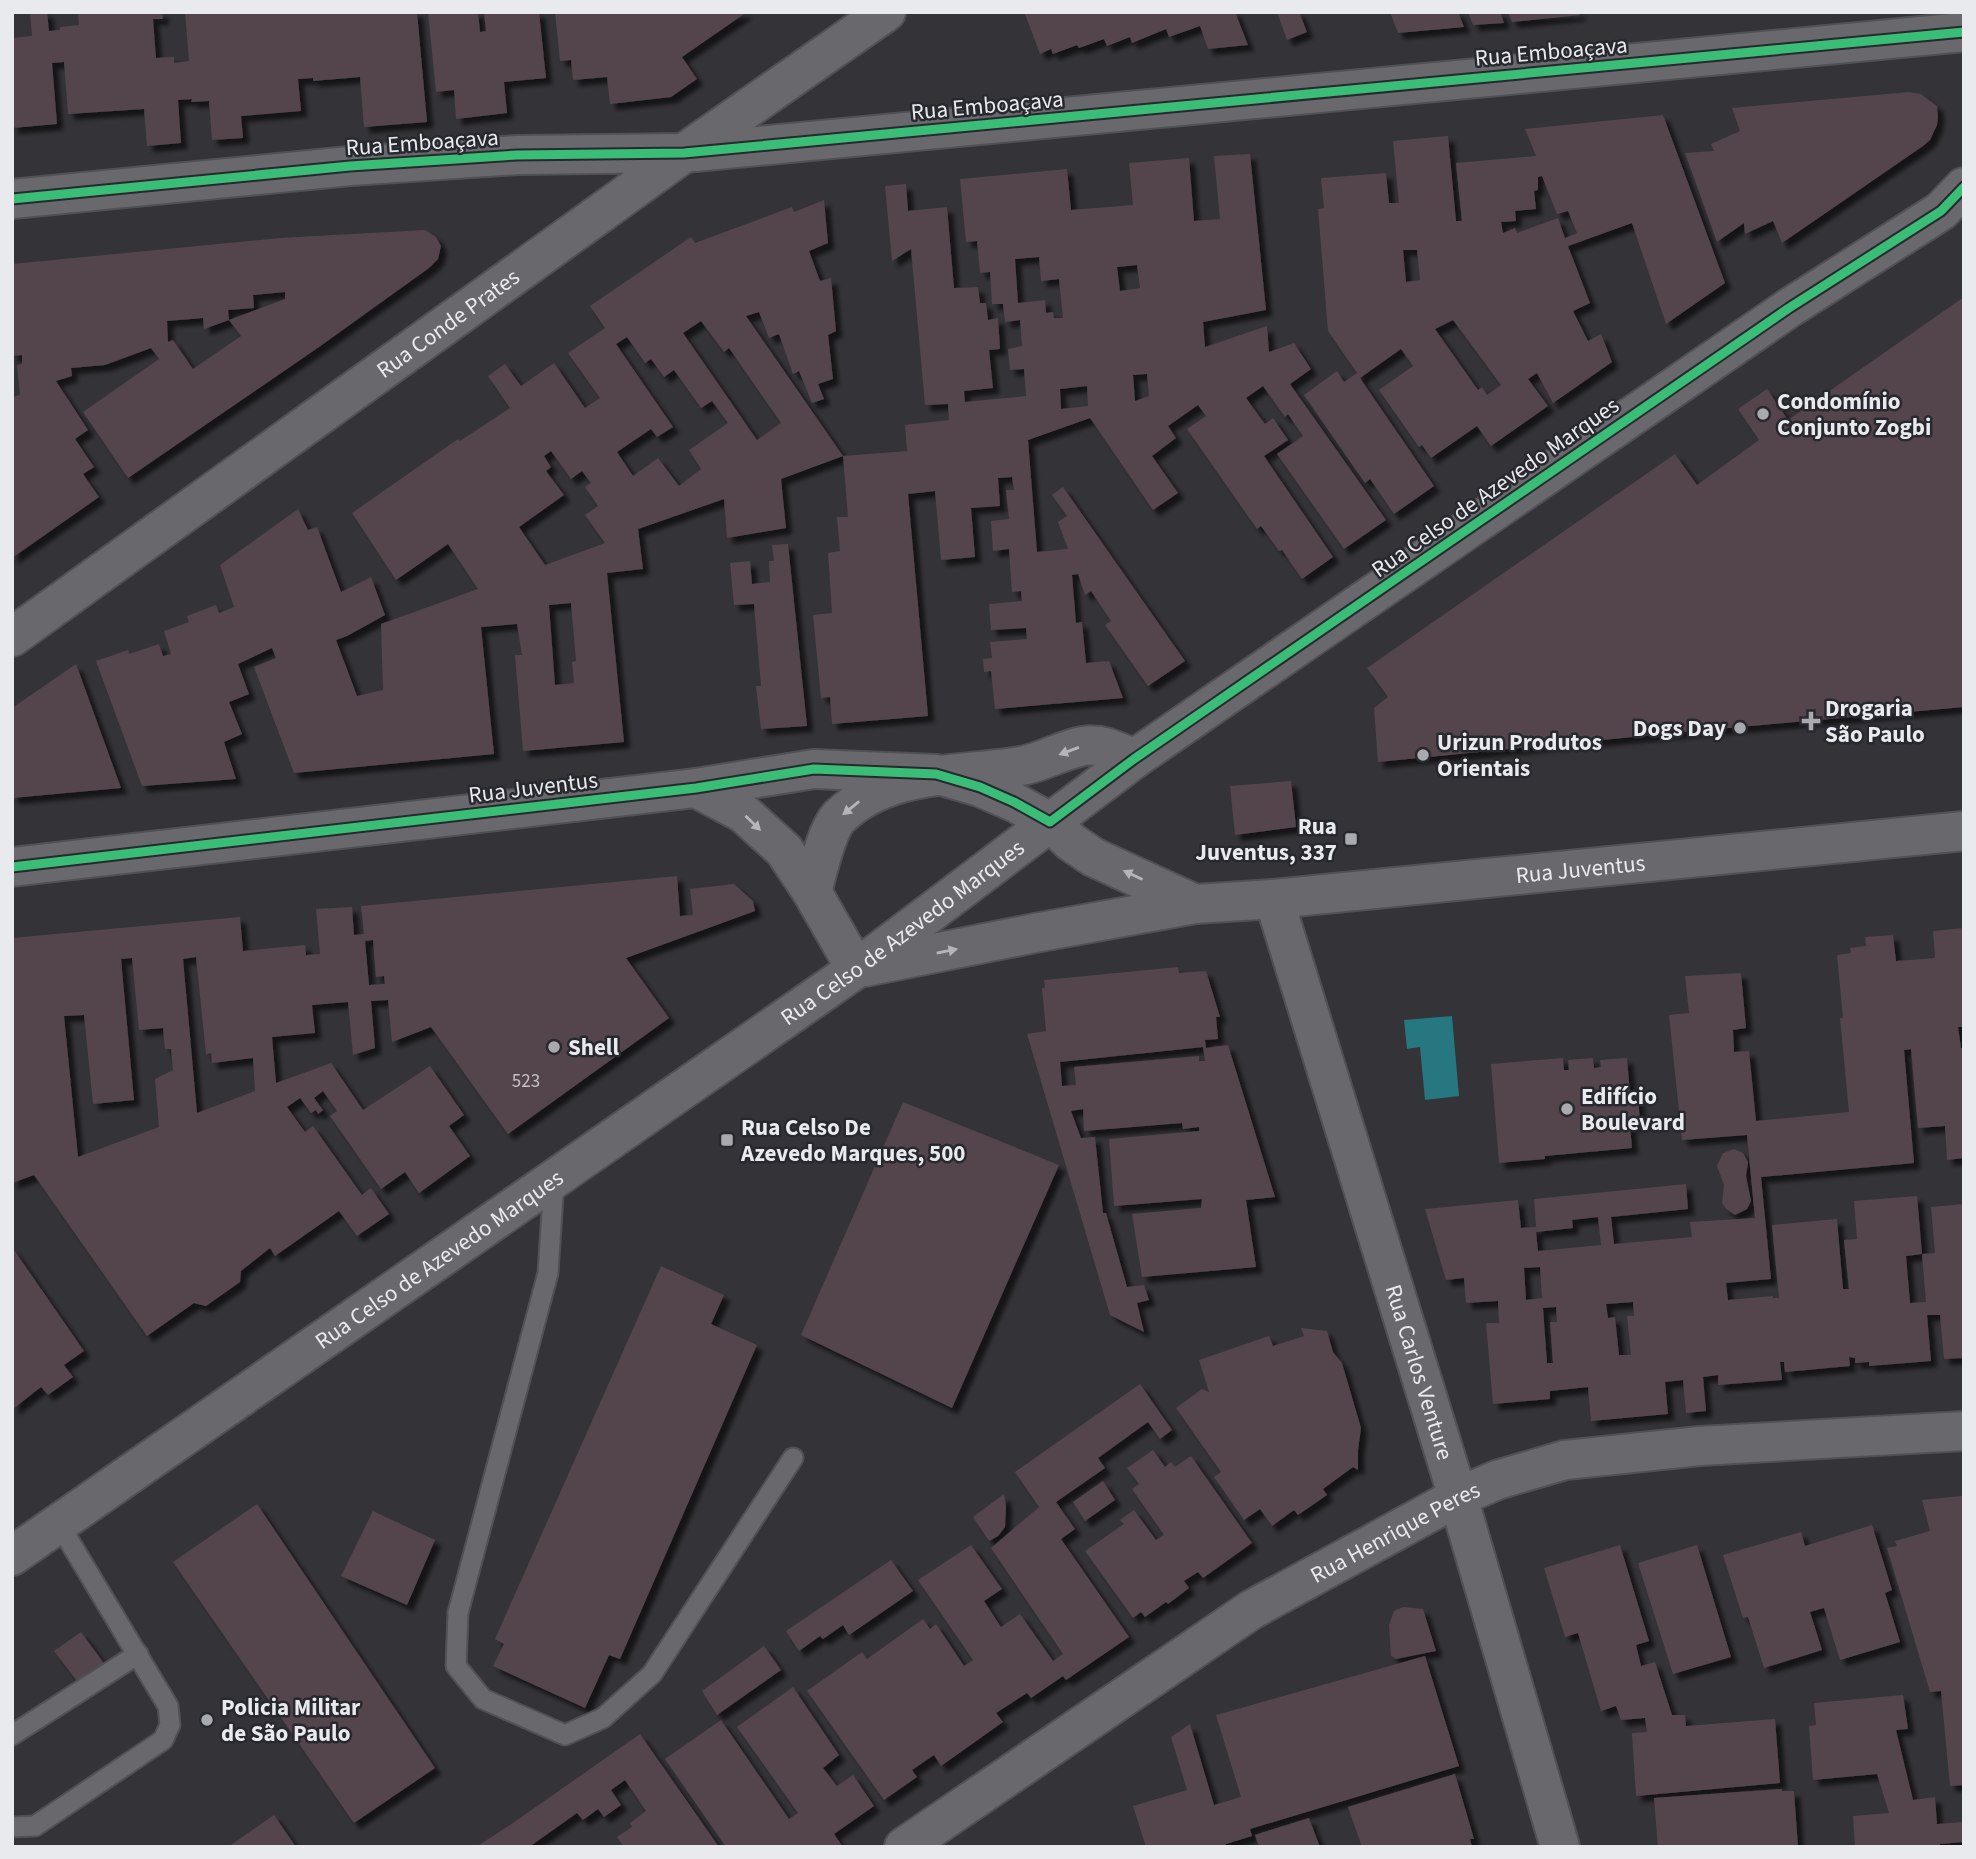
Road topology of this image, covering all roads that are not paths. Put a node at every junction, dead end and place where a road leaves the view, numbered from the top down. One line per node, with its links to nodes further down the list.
1 (886, 12): 3 (street, Rua Conde Prates)
2 (1955, 41): 3 (street, Rua Emboaçava)
3 (684, 153): 5 (street, Rua Emboaçava); 6 (street, Rua Conde Prates)
4 (1964, 187): 7 (street, Rua Celso de Azevedo Marques)
5 (12, 199)
6 (12, 637)
7 (1134, 759): 8 (street, one-way to 8); 10 (street, Rua Celso de Azevedo Marques)
8 (936, 774): 9 (street, Rua Juventus); 10 (street, Rua Juventus); 13 (street, one-way to 13)
9 (696, 788): 12 (street, Rua Juventus); 13 (street, one-way to 13)
10 (1050, 822): 15 (street, Rua Juventus, one-way to 10); 16 (street, Rua Celso de Azevedo Marques)
11 (1964, 831): 14 (street, Rua Juventus)
12 (12, 867)
13 (812, 892): 16 (street)
14 (1274, 899): 15 (street, Rua Juventus); 20 (street, Rua Carlos Venture)
15 (1195, 904): 16 (street, Rua Juventus, one-way to 15)
16 (856, 969): 17 (street, Rua Celso de Azevedo Marques)
17 (554, 1180): 19 (lane); 21 (street, Rua Celso de Azevedo Marques)
18 (1964, 1431): 20 (street, Rua Henrique Peres)
19 (793, 1458)
20 (1458, 1497): 26 (street, Rua Henrique Peres); 27 (street, Rua Carlos Venture)
21 (59, 1524): 22 (street, Rua Celso de Azevedo Marques); 23 (lane)
22 (12, 1556)
23 (138, 1654): 24 (lane); 25 (lane)
24 (12, 1735)
25 (12, 1827)
26 (904, 1847)
27 (1560, 1847)

